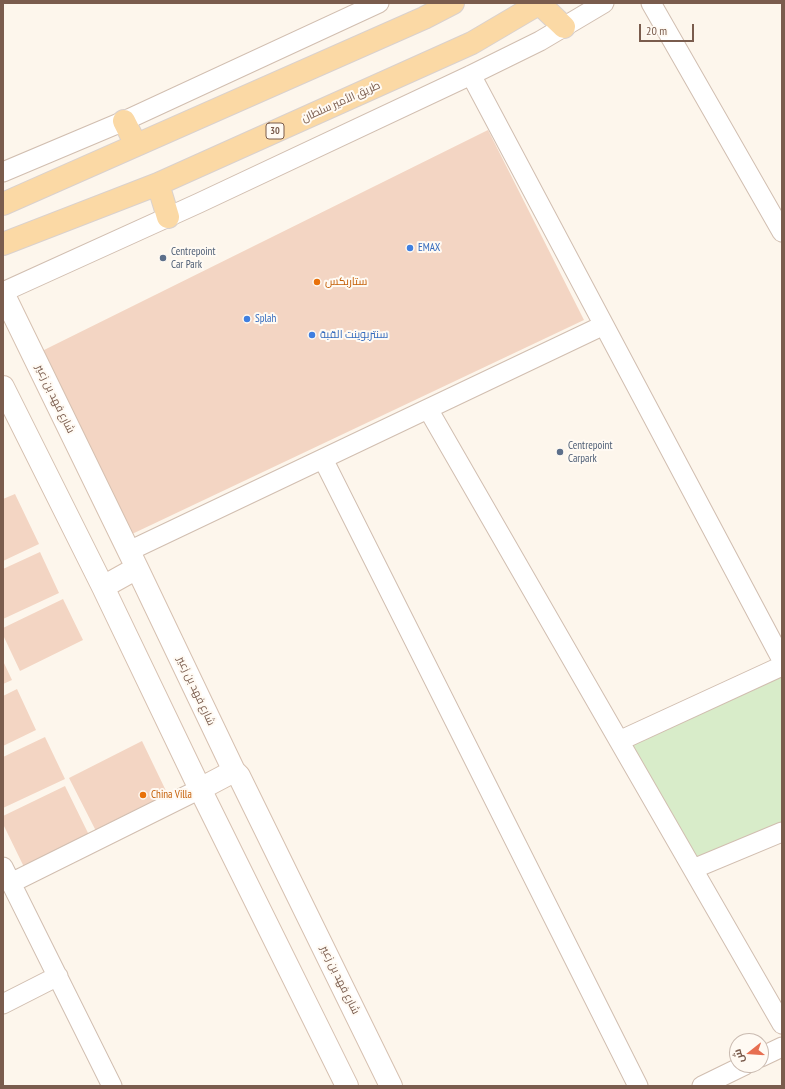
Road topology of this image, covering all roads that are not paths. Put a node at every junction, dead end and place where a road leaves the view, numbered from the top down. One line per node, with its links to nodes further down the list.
1 (379, 3): 8 (street)
2 (453, 3): 9 (main road)
3 (540, 3): 6 (main road); 11 (main road, طريق الأمير سلطان / 30)
4 (604, 3): 6 (street)
5 (650, 3): 14 (street)
6 (564, 27): 7 (street)
7 (472, 75): 13 (street); 17 (street)
8 (124, 121): 9 (main road); 10 (street)
9 (136, 145): 12 (main road)
10 (3, 172)
11 (158, 184): 13 (main road); 15 (main road, طريق الأمير سلطان / 30)
12 (3, 204)
13 (168, 217): 16 (street)
14 (780, 221)
15 (3, 244)
16 (3, 292): 21 (street, شارع فهد بن زعير)
17 (604, 325): 19 (street); 23 (street)
18 (3, 387): 22 (street)
19 (428, 409): 20 (street); 25 (street)
20 (323, 459): 21 (street); 40 (street)
21 (133, 559): 22 (street); 26 (street, شارع فهد بن زعير)
22 (103, 587): 27 (street)
23 (782, 660)
24 (782, 666): 25 (street)
25 (619, 741): 29 (street)
26 (234, 771): 27 (street); 39 (street, شارع فهد بن زعير)
27 (200, 789): 30 (street); 38 (street)
28 (782, 832): 29 (street)
29 (693, 869): 33 (street)
30 (7, 875): 31 (street)
31 (58, 976): 32 (street); 37 (street)
32 (3, 1004)
33 (782, 1024)
34 (782, 1047): 35 (street)
35 (769, 1053)
36 (729, 1073): 41 (street)
37 (112, 1086)
38 (347, 1086)
39 (391, 1086)
40 (638, 1086)
41 (702, 1086)

